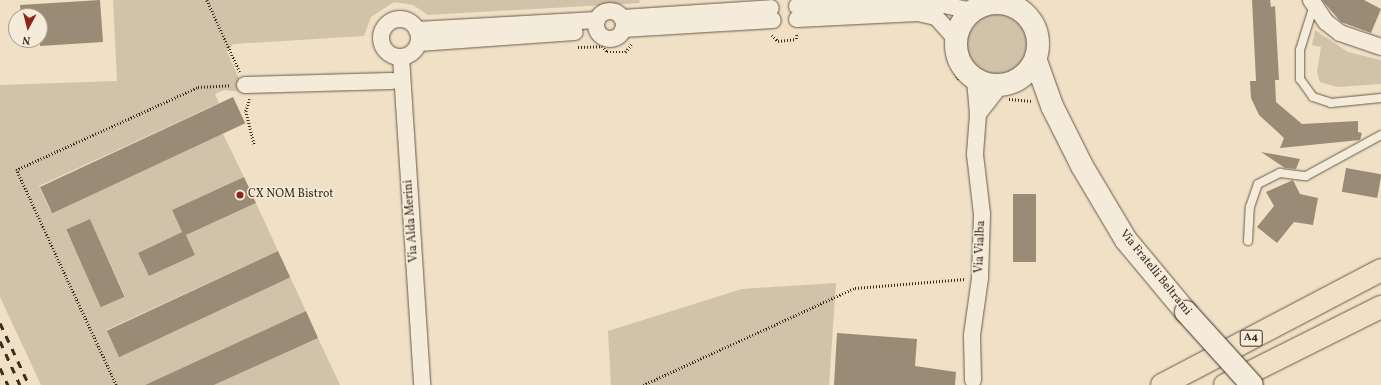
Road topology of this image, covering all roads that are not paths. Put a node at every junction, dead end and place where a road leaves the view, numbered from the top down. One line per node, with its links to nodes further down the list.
1 (915, 0): 6 (street)
2 (919, 0): 9 (street)
3 (1000, 1): 8 (street); 9 (street)
4 (1313, 2): 14 (street); 21 (lane)
5 (660, 7): 7 (street); 10 (street)
6 (795, 8): 7 (street); 13 (street)
7 (774, 9): 10 (street)
8 (1027, 10): 16 (street)
9 (973, 11): 13 (street)
10 (623, 23): 11 (street); 11 (street)
11 (597, 25): 12 (street)
12 (418, 36): 15 (street); 15 (street)
13 (951, 47): 18 (street)
14 (1381, 47)
15 (402, 57): 29 (street, Via Alda Merini)
16 (1036, 61): 19 (street); 22 (street, Via Fratelli Beltrami)
17 (392, 81): 20 (street)
18 (968, 82): 19 (street); 23 (street, Via Vialba)
19 (1006, 89): 22 (street, Via Fratelli Beltrami); 23 (street)
20 (248, 90)
21 (1381, 98)
22 (1043, 104): 32 (street, Via Fratelli Beltrami, bridge)
23 (978, 114): 28 (street, Via Vialba)
24 (1381, 135): 25 (lane)
25 (1248, 241)
26 (1381, 270): 30 (highway, A4)
27 (1381, 308): 31 (highway, A4)
28 (973, 383)
29 (422, 385)
30 (1162, 385)
31 (1225, 385)
32 (1252, 385)

